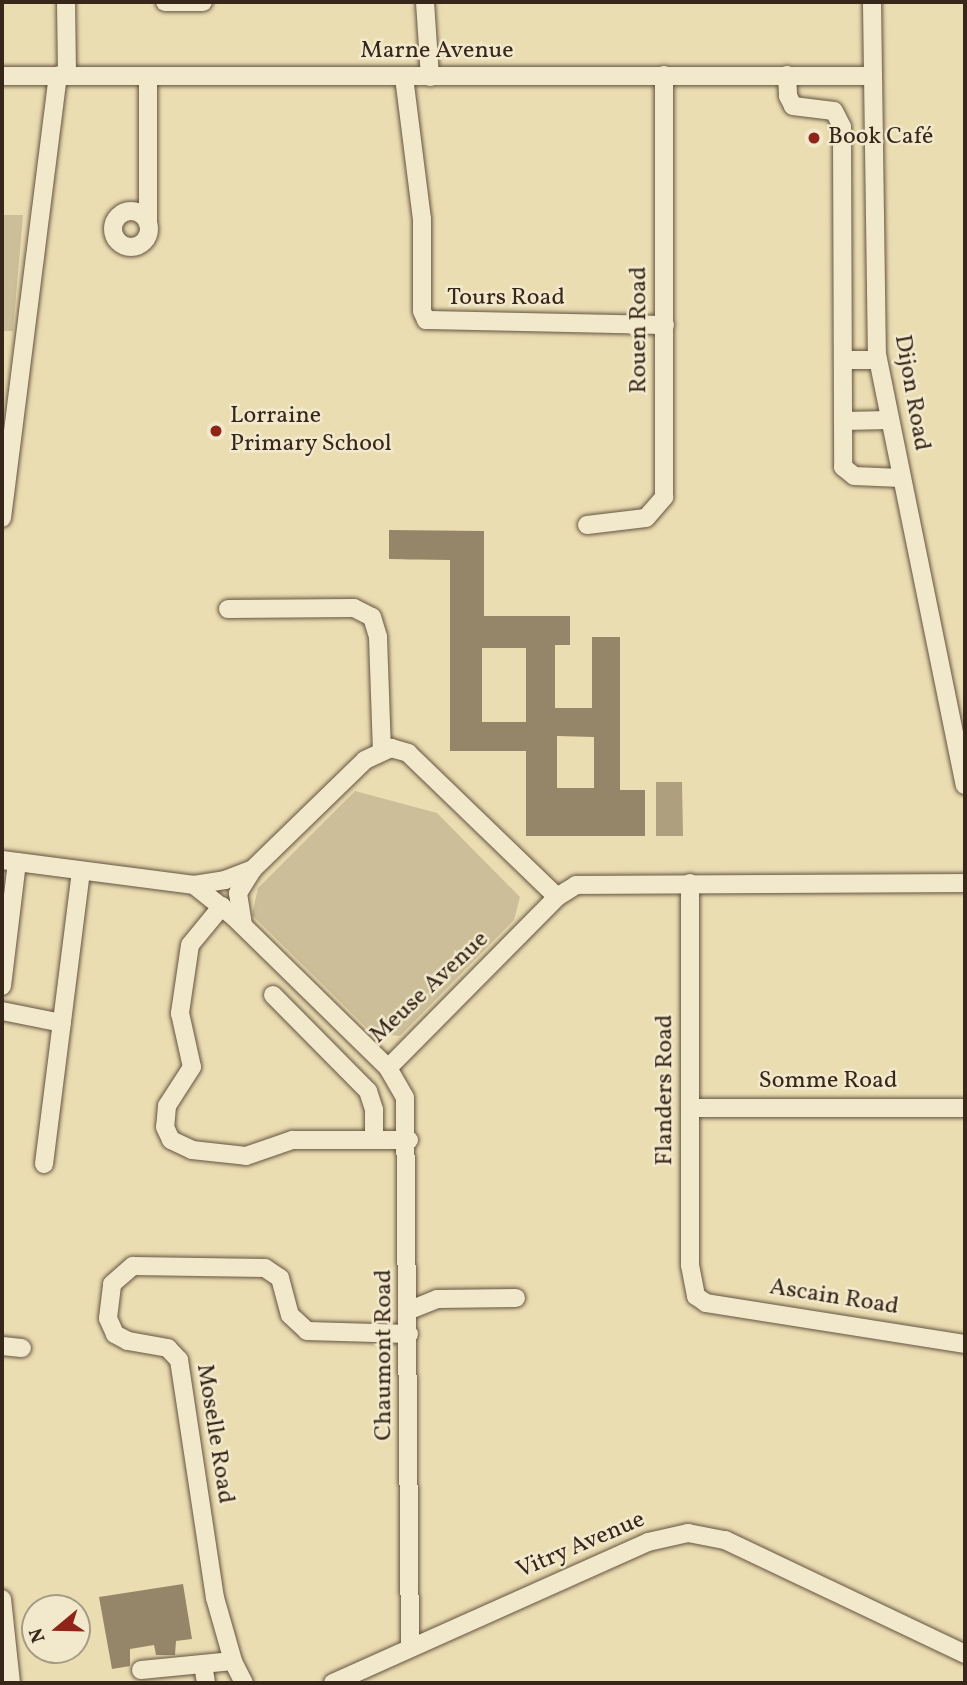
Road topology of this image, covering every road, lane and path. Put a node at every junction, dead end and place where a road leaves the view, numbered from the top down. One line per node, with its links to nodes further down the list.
1 (66, 2): 10 (street)
2 (165, 2): 3 (street)
3 (203, 2)
4 (425, 2): 13 (street)
5 (872, 2): 8 (street, Dijon Road)
6 (664, 75): 7 (street, Marne Avenue); 13 (street, Marne Avenue); 19 (street, Rouen Road)
7 (788, 75): 8 (street, Marne Avenue); 15 (street)
8 (872, 75): 16 (street, Dijon Road)
9 (2, 76): 10 (street, Marne Avenue)
10 (63, 76): 11 (street, Marne Avenue); 25 (street)
11 (148, 76): 12 (street, Marne Avenue); 14 (street)
12 (404, 77): 13 (street, Marne Avenue); 19 (street, Tours Road)
13 (430, 77)
14 (148, 224)
15 (843, 279): 16 (street); 17 (street)
16 (873, 281): 18 (street, Dijon Road)
17 (843, 318): 18 (street); 20 (street)
18 (874, 318): 21 (street, Dijon Road)
19 (665, 325): 26 (street, Rouen Road)
20 (843, 360): 21 (street); 23 (street)
21 (878, 360): 22 (street, Dijon Road)
22 (888, 420): 23 (street); 24 (street, Dijon Road)
23 (843, 421): 24 (street)
24 (901, 478): 29 (street, Dijon Road)
25 (2, 519)
26 (587, 525)
27 (228, 609): 28 (street)
28 (382, 750): 31 (street, Meuse Avenue); 36 (street)
29 (965, 785)
30 (9, 861): 32 (street, Meuse Avenue); 39 (street)
31 (253, 869): 35 (street, Meuse Avenue); 38 (street, Meuse Avenue)
32 (81, 871): 35 (street, Meuse Avenue); 42 (street)
33 (690, 883): 34 (street, Meuse Avenue); 36 (street, Meuse Avenue); 44 (street, Flanders Road)
34 (965, 883)
35 (194, 885): 37 (street, Meuse Avenue)
36 (557, 897): 43 (street, Meuse Avenue)
37 (222, 906): 38 (street, Meuse Avenue); 46 (street)
38 (245, 928): 43 (street, Meuse Avenue)
39 (2, 986)
40 (273, 995): 46 (street)
41 (2, 1011): 42 (street)
42 (62, 1023): 48 (street)
43 (388, 1068): 47 (street, Chaumont Road)
44 (691, 1108): 45 (street, Somme Road); 49 (street, Flanders Road)
45 (965, 1108)
46 (374, 1138): 47 (street)
47 (409, 1140): 51 (street, Chaumont Road)
48 (44, 1164)
49 (696, 1296): 53 (street, Ascain Road)
50 (516, 1298): 51 (street)
51 (410, 1310): 52 (street, Chaumont Road)
52 (409, 1334): 57 (street, Chaumont Road); 59 (street, Moselle Road)
53 (965, 1345)
54 (2, 1346): 55 (street)
55 (22, 1348)
56 (2, 1599): 62 (street)
57 (411, 1647): 58 (street, Vitry Avenue); 65 (street, Vitry Avenue)
58 (965, 1654)
59 (233, 1661): 60 (street); 64 (street, Moselle Road)
60 (203, 1664): 61 (street); 63 (street)
61 (141, 1670)
62 (11, 1683)
63 (206, 1683)
64 (244, 1683)
65 (333, 1683)

